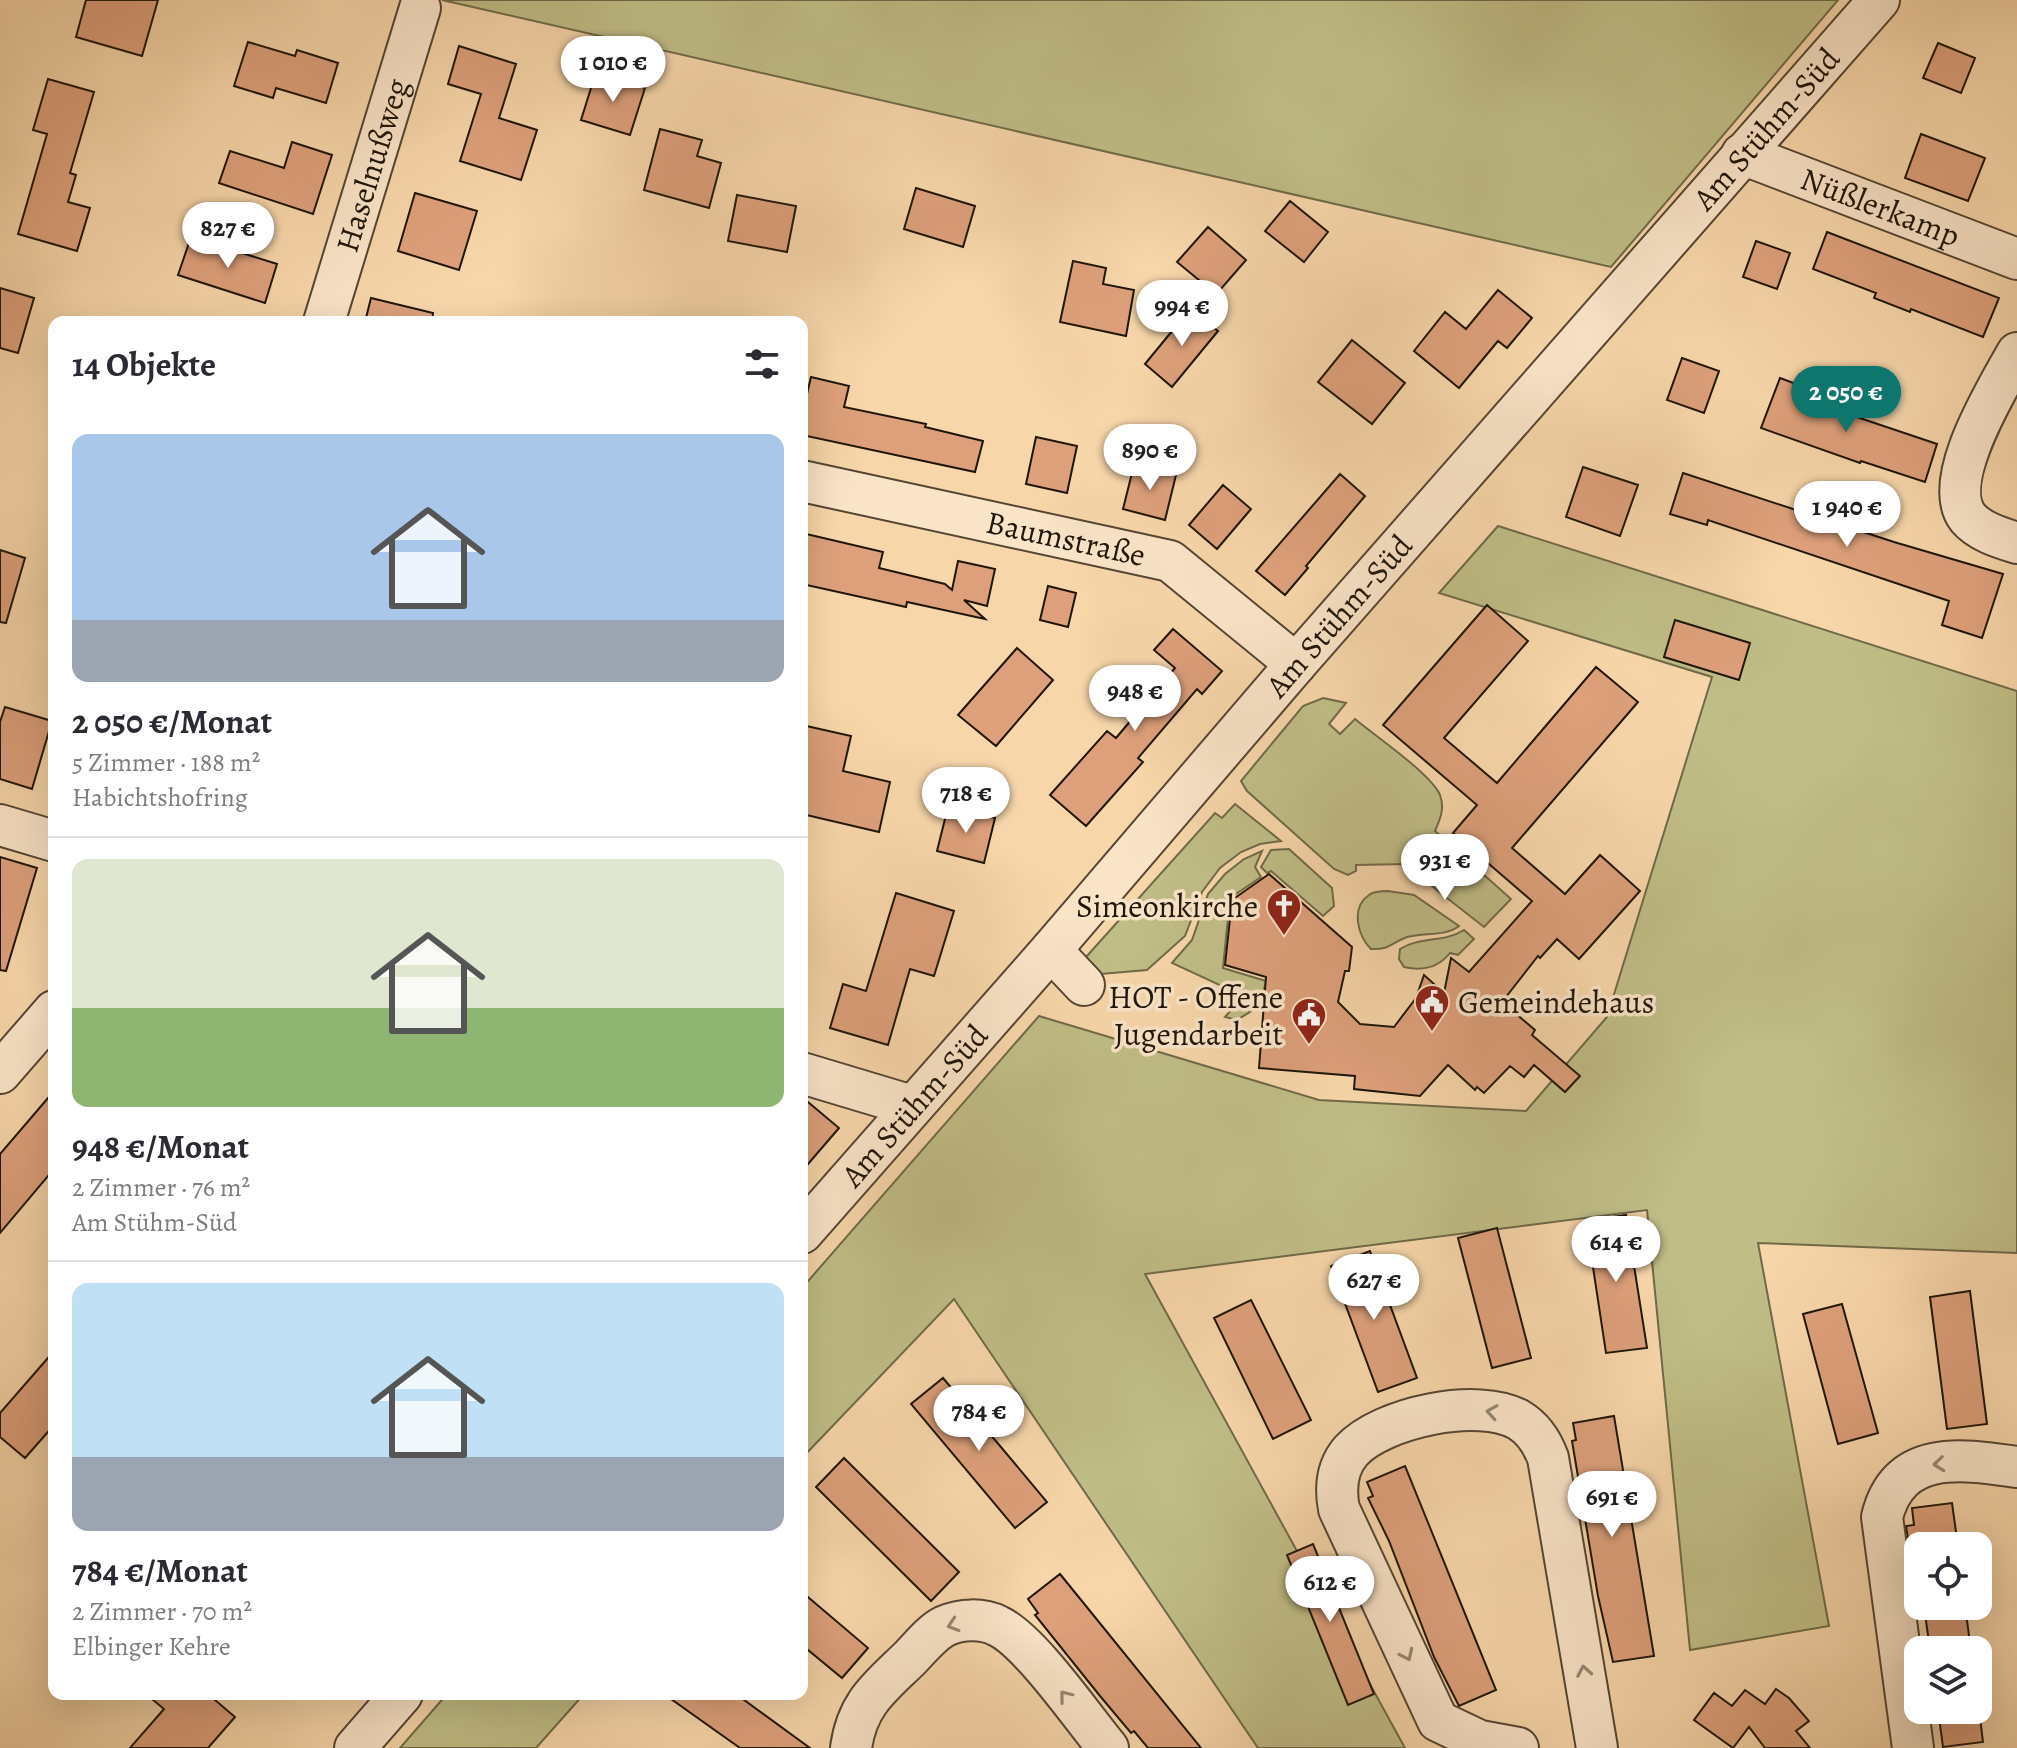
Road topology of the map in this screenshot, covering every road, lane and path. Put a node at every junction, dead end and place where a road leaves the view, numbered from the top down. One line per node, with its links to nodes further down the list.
1 (1879, 0): 3 (street, Am Stühm-Süd)
2 (420, 8): 5 (street, Haselnußweg)
3 (1742, 154): 4 (street, Nüßlerkamp); 9 (street, Am Stühm-Süd)
4 (2017, 259)
5 (326, 316)
6 (2017, 353): 8 (street)
7 (808, 482): 9 (street, Baumstraße)
8 (2017, 543)
9 (1296, 664): 12 (street, Am Stühm-Süd)
10 (0, 825): 11 (street)
11 (48, 839)
12 (1051, 950): 13 (street); 17 (street, Am Stühm-Süd)
13 (1084, 985)
14 (48, 1018): 15 (street)
15 (0, 1073)
16 (808, 1075): 17 (street)
17 (912, 1106): 18 (street, Am Stühm-Süd)
18 (808, 1226)
19 (2017, 1467): 26 (street, one-way to 26)
20 (397, 1700): 21 (street)
21 (355, 1748)
22 (851, 1748): 23 (street, one-way to 22)
23 (1108, 1748)
24 (1518, 1748): 25 (street, one-way to 24)
25 (1597, 1748)
26 (1913, 1748)

